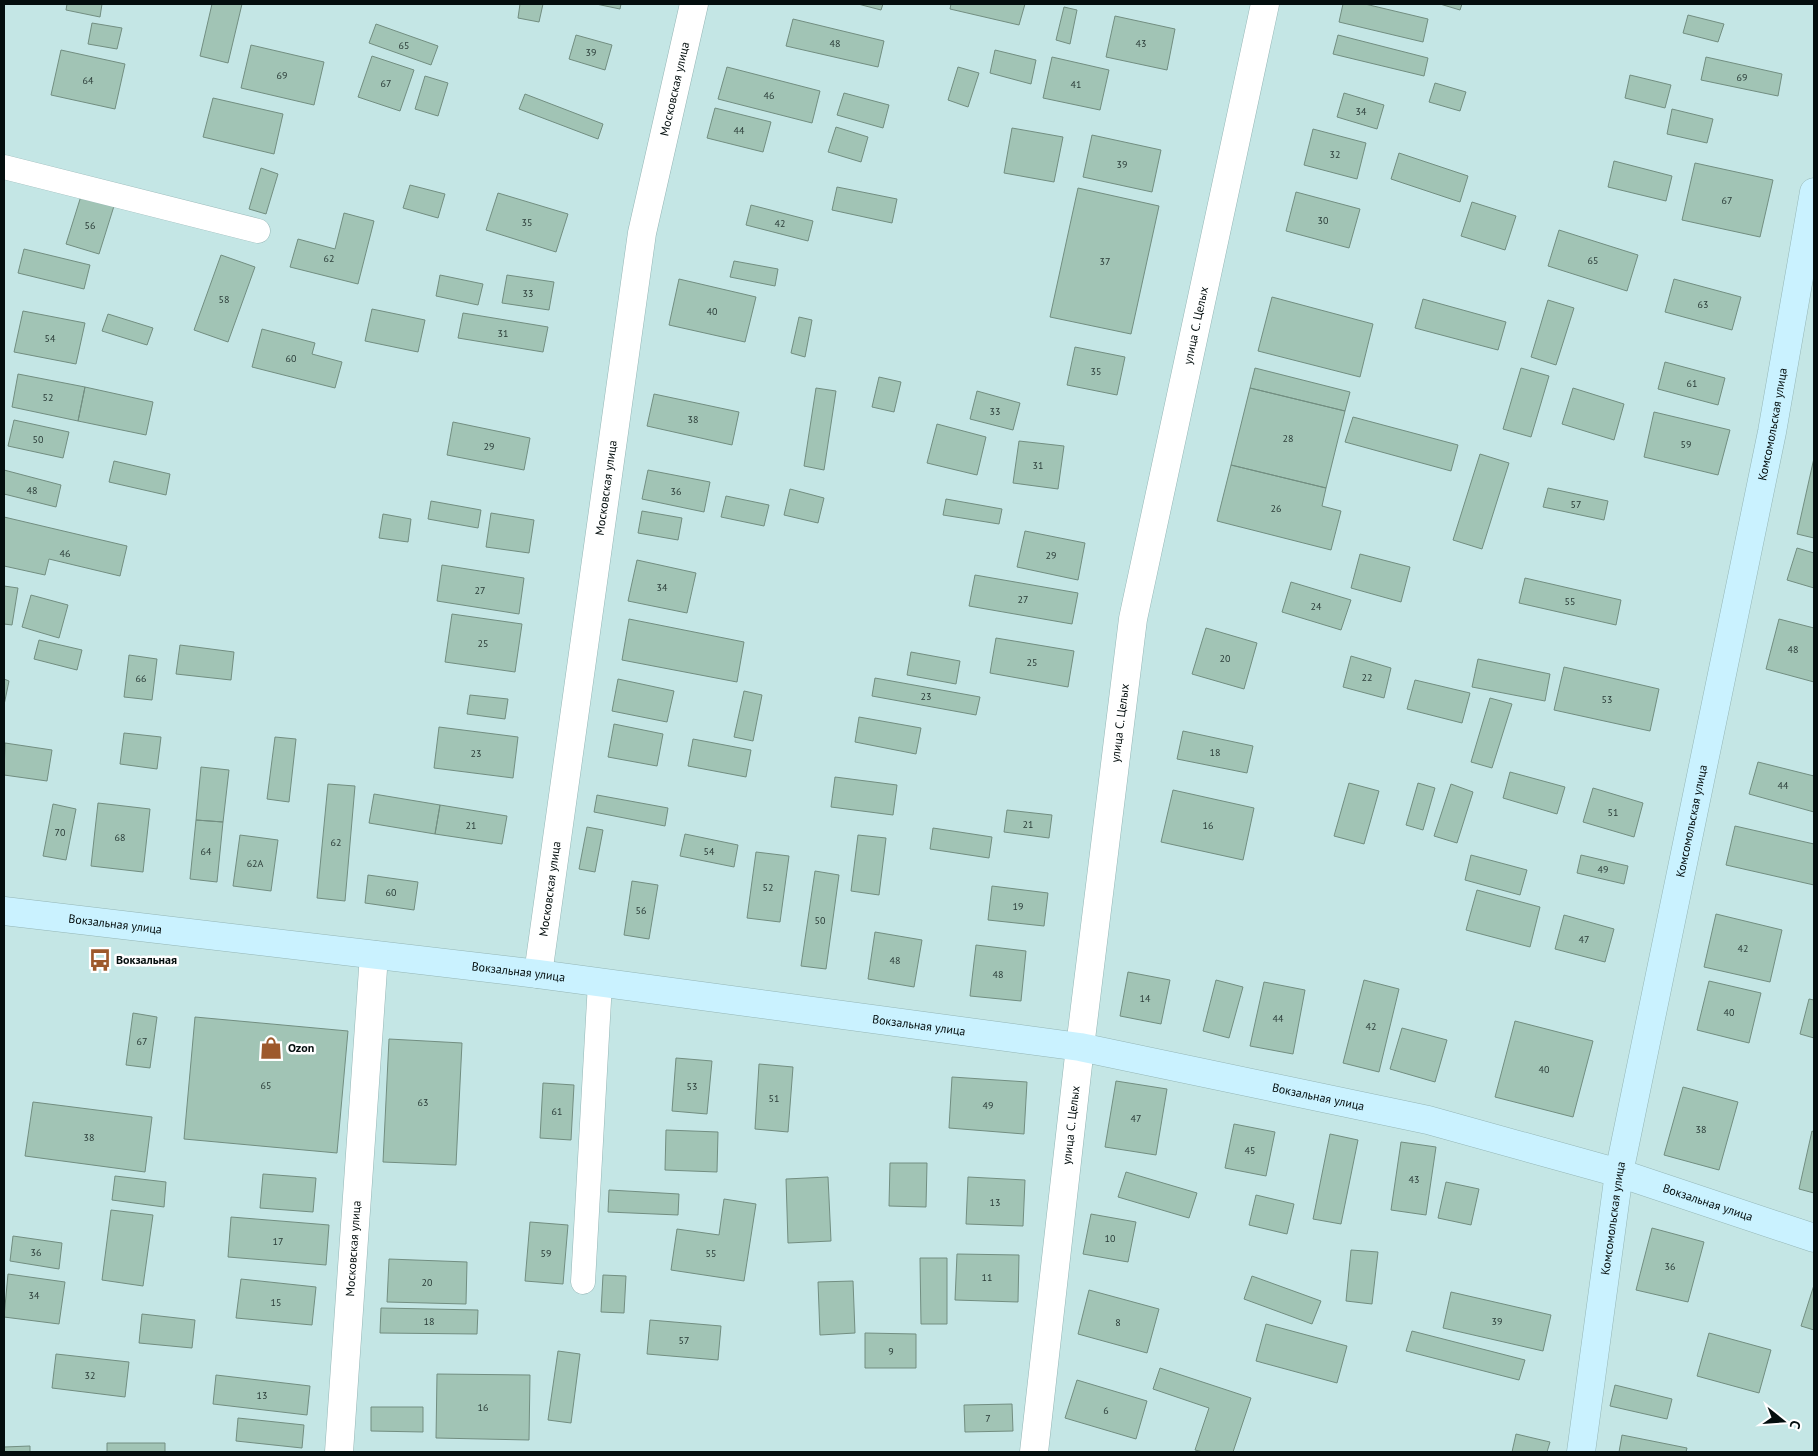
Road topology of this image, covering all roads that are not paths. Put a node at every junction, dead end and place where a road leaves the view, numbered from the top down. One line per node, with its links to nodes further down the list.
1 (694, 4): 8 (street, Московская улица)
2 (1265, 4): 10 (street, улица С. Целых)
3 (4, 167): 5 (lane)
4 (1814, 192): 11 (main road, Комсомольская улица)
5 (258, 231)
6 (4, 911): 7 (main road, Вокзальная улица)
7 (374, 955): 8 (main road, Вокзальная улица); 14 (street, Московская улица)
8 (538, 974): 9 (main road, Вокзальная улица)
9 (600, 982): 10 (main road, Вокзальная улица); 13 (lane)
10 (1080, 1047): 11 (main road, Вокзальная улица); 15 (street, улица С. Целых)
11 (1619, 1173): 12 (main road, Вокзальная улица); 16 (main road, Комсомольская улица)
12 (1814, 1238)
13 (582, 1282)
14 (339, 1452)
15 (1034, 1452)
16 (1581, 1452)

